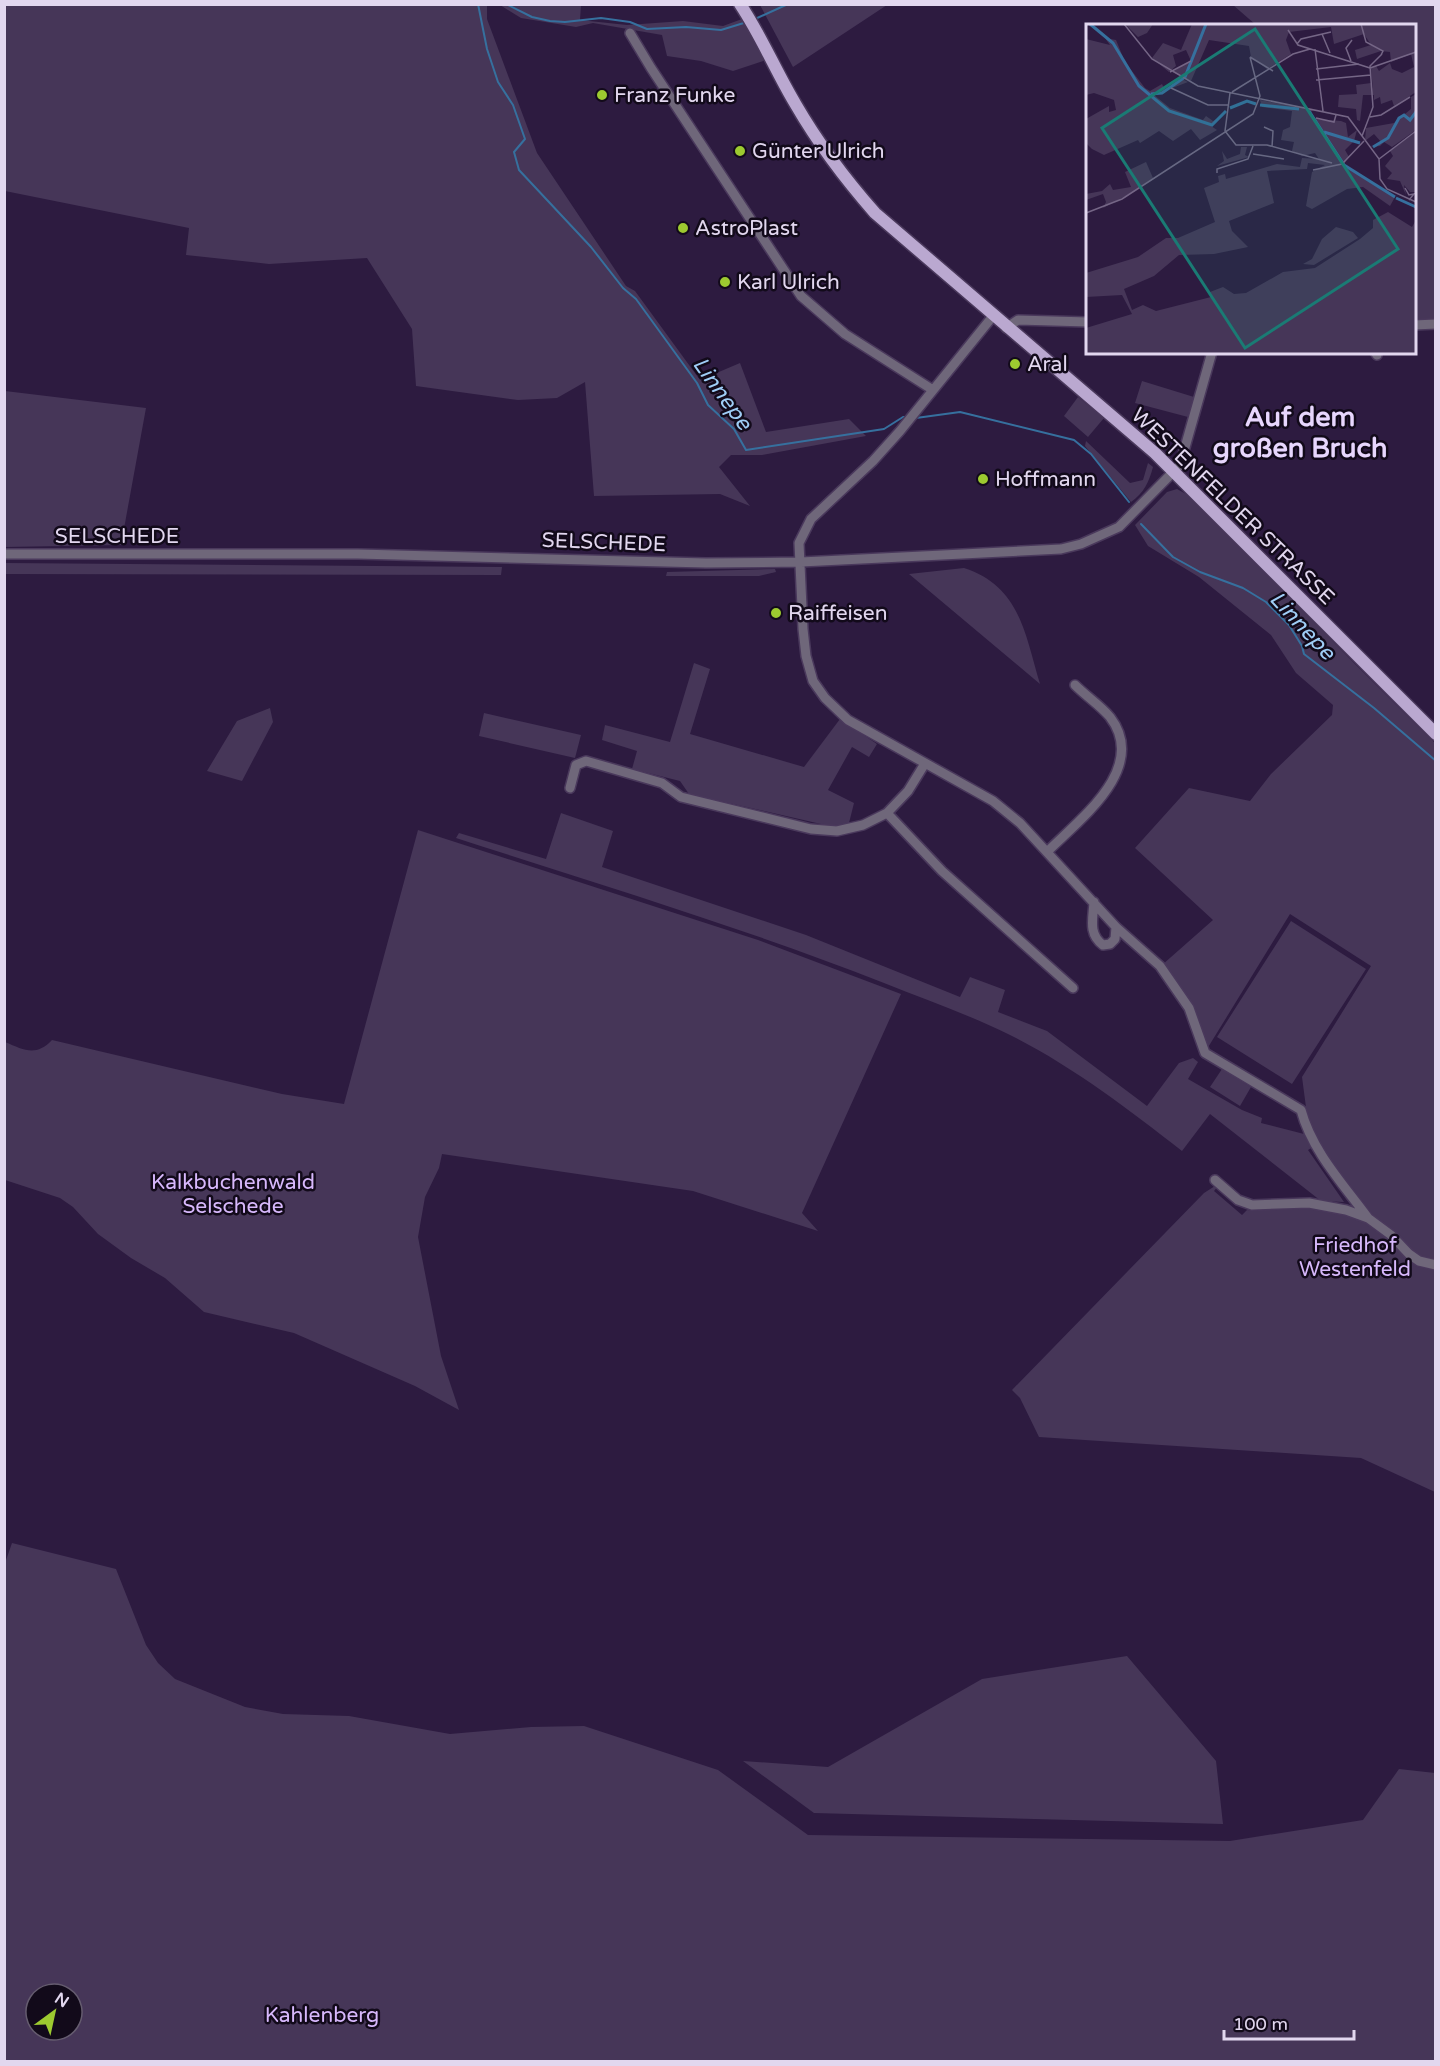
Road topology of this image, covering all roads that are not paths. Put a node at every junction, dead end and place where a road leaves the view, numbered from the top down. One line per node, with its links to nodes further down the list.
1 (740, 4): 3 (main road, WESTENFELDER STRASSE)
2 (630, 33): 9 (street)
3 (993, 316): 7 (main road, WESTENFELDER STRASSE); 9 (street)
4 (1086, 322): 7 (street)
5 (1436, 324): 6 (street)
6 (1416, 325)
7 (1006, 328): 10 (main road, WESTENFELDER STRASSE)
8 (1211, 354): 10 (street, SELSCHEDE)
9 (933, 390): 12 (street)
10 (1173, 470): 12 (street, SELSCHEDE); 14 (main road, WESTENFELDER STRASSE)
11 (4, 554): 12 (street, SELSCHEDE)
12 (801, 562): 15 (street)
13 (1075, 686): 18 (street)
14 (1436, 734)
15 (924, 765): 17 (street); 18 (street)
16 (570, 788): 17 (street)
17 (887, 813): 21 (street)
18 (1048, 851): 19 (street)
19 (1094, 902): 20 (street); 20 (street)
20 (1116, 927): 23 (street)
21 (1073, 988)
22 (1215, 1180): 23 (street)
23 (1368, 1218): 24 (street)
24 (1435, 1265)

